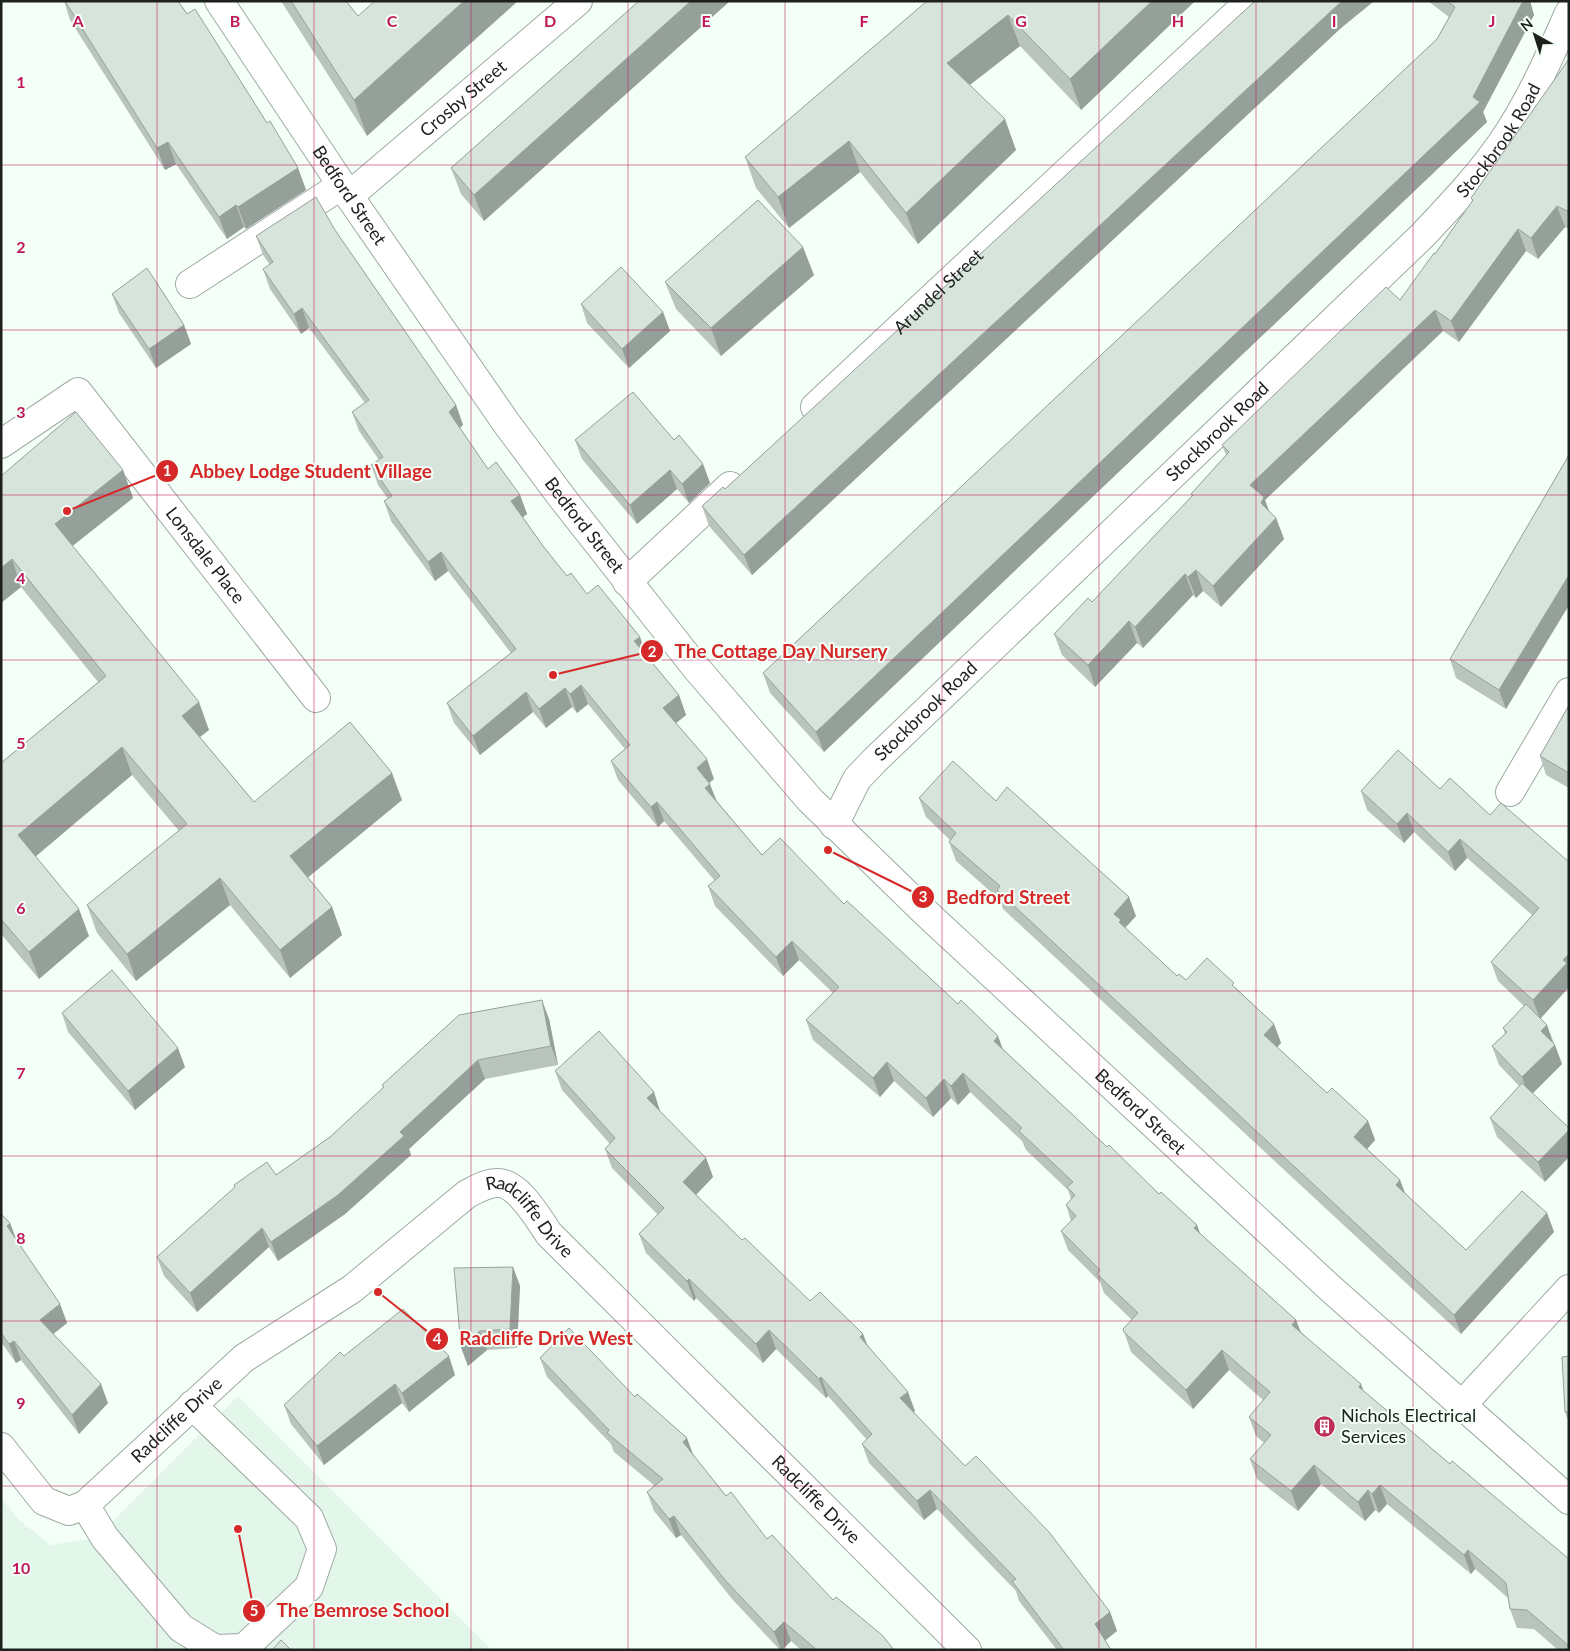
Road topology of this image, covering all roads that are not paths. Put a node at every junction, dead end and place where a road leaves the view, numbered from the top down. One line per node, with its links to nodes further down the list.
1 (220, 1): 5 (street, Bedford Street)
2 (578, 1): 5 (street, Crosby Street)
3 (1250, 1): 7 (street, Arundel Street)
4 (1569, 13): 14 (street, Stockbrook Road)
5 (346, 190): 6 (street, Crosby Street); 10 (street, Bedford Street)
6 (190, 284)
7 (794, 426)
8 (1, 444): 12 (street, Lonsdale Place)
9 (750, 467): 10 (street)
10 (627, 582): 14 (street, Bedford Street)
11 (1569, 692): 13 (street)
12 (316, 698)
13 (1510, 792)
14 (834, 825): 17 (street, Bedford Street)
15 (1569, 1290): 17 (street)
16 (192, 1405): 20 (street, Radcliffe Drive); 20 (street); 21 (street, Radcliffe Drive)
17 (1461, 1406): 19 (street, Bedford Street)
18 (1, 1447): 20 (street)
19 (1569, 1500)
20 (85, 1505)
21 (967, 1650)

